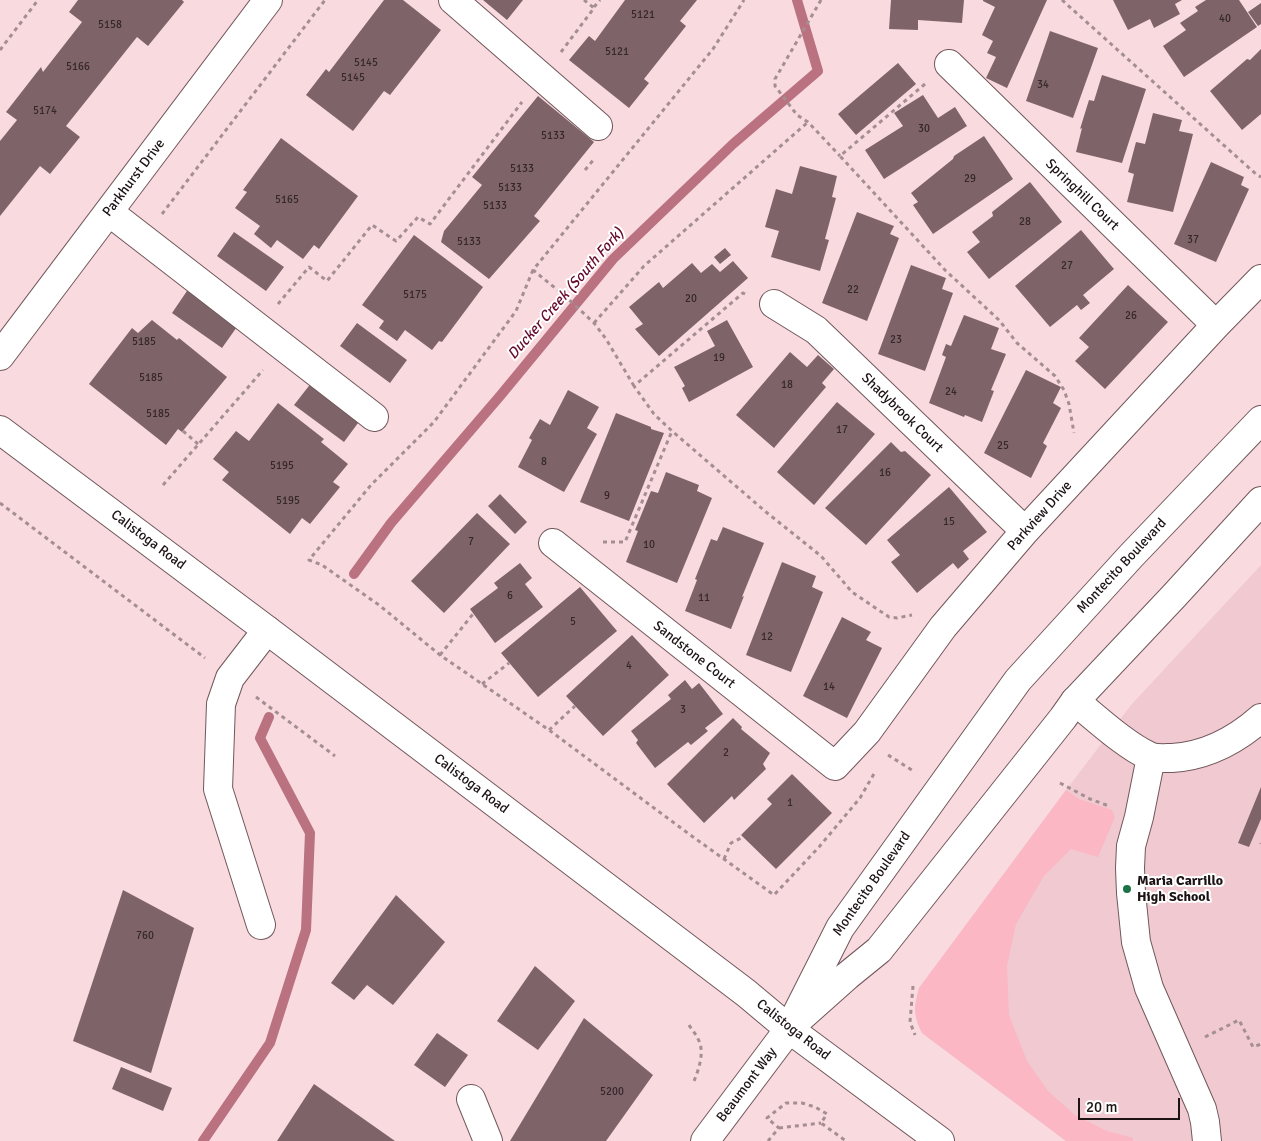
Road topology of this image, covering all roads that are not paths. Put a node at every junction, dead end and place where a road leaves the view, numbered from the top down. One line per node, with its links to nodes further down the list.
1 (268, 0): 5 (main road, Parkhurst Drive)
2 (452, 0): 4 (main road)
3 (949, 64): 8 (main road, Springhill Court)
4 (598, 126)
5 (109, 212): 9 (main road, Parkhurst Drive); 10 (main road)
6 (1261, 279): 8 (main road, Parkview Drive)
7 (774, 304): 14 (main road, Shadybrook Court)
8 (1216, 325): 14 (main road, Parkview Drive)
9 (0, 356)
10 (374, 417)
11 (1261, 420): 22 (main road, Montecito Boulevard)
12 (0, 430): 16 (main road, Calistoga Road)
13 (1261, 501): 17 (main road)
14 (1025, 532): 20 (main road, Parkview Drive)
15 (553, 543): 20 (main road, Sandstone Court)
16 (267, 630): 21 (main road); 22 (main road, Calistoga Road)
17 (1075, 701): 19 (main road); 22 (main road)
18 (1261, 718): 19 (main road)
19 (1151, 758): 27 (main road)
20 (836, 766)
21 (261, 925)
22 (789, 1029): 25 (main road, Beaumont Way); 26 (main road, Calistoga Road)
23 (471, 1099): 24 (main road)
24 (488, 1141)
25 (705, 1141)
26 (940, 1141)
27 (1207, 1141)

